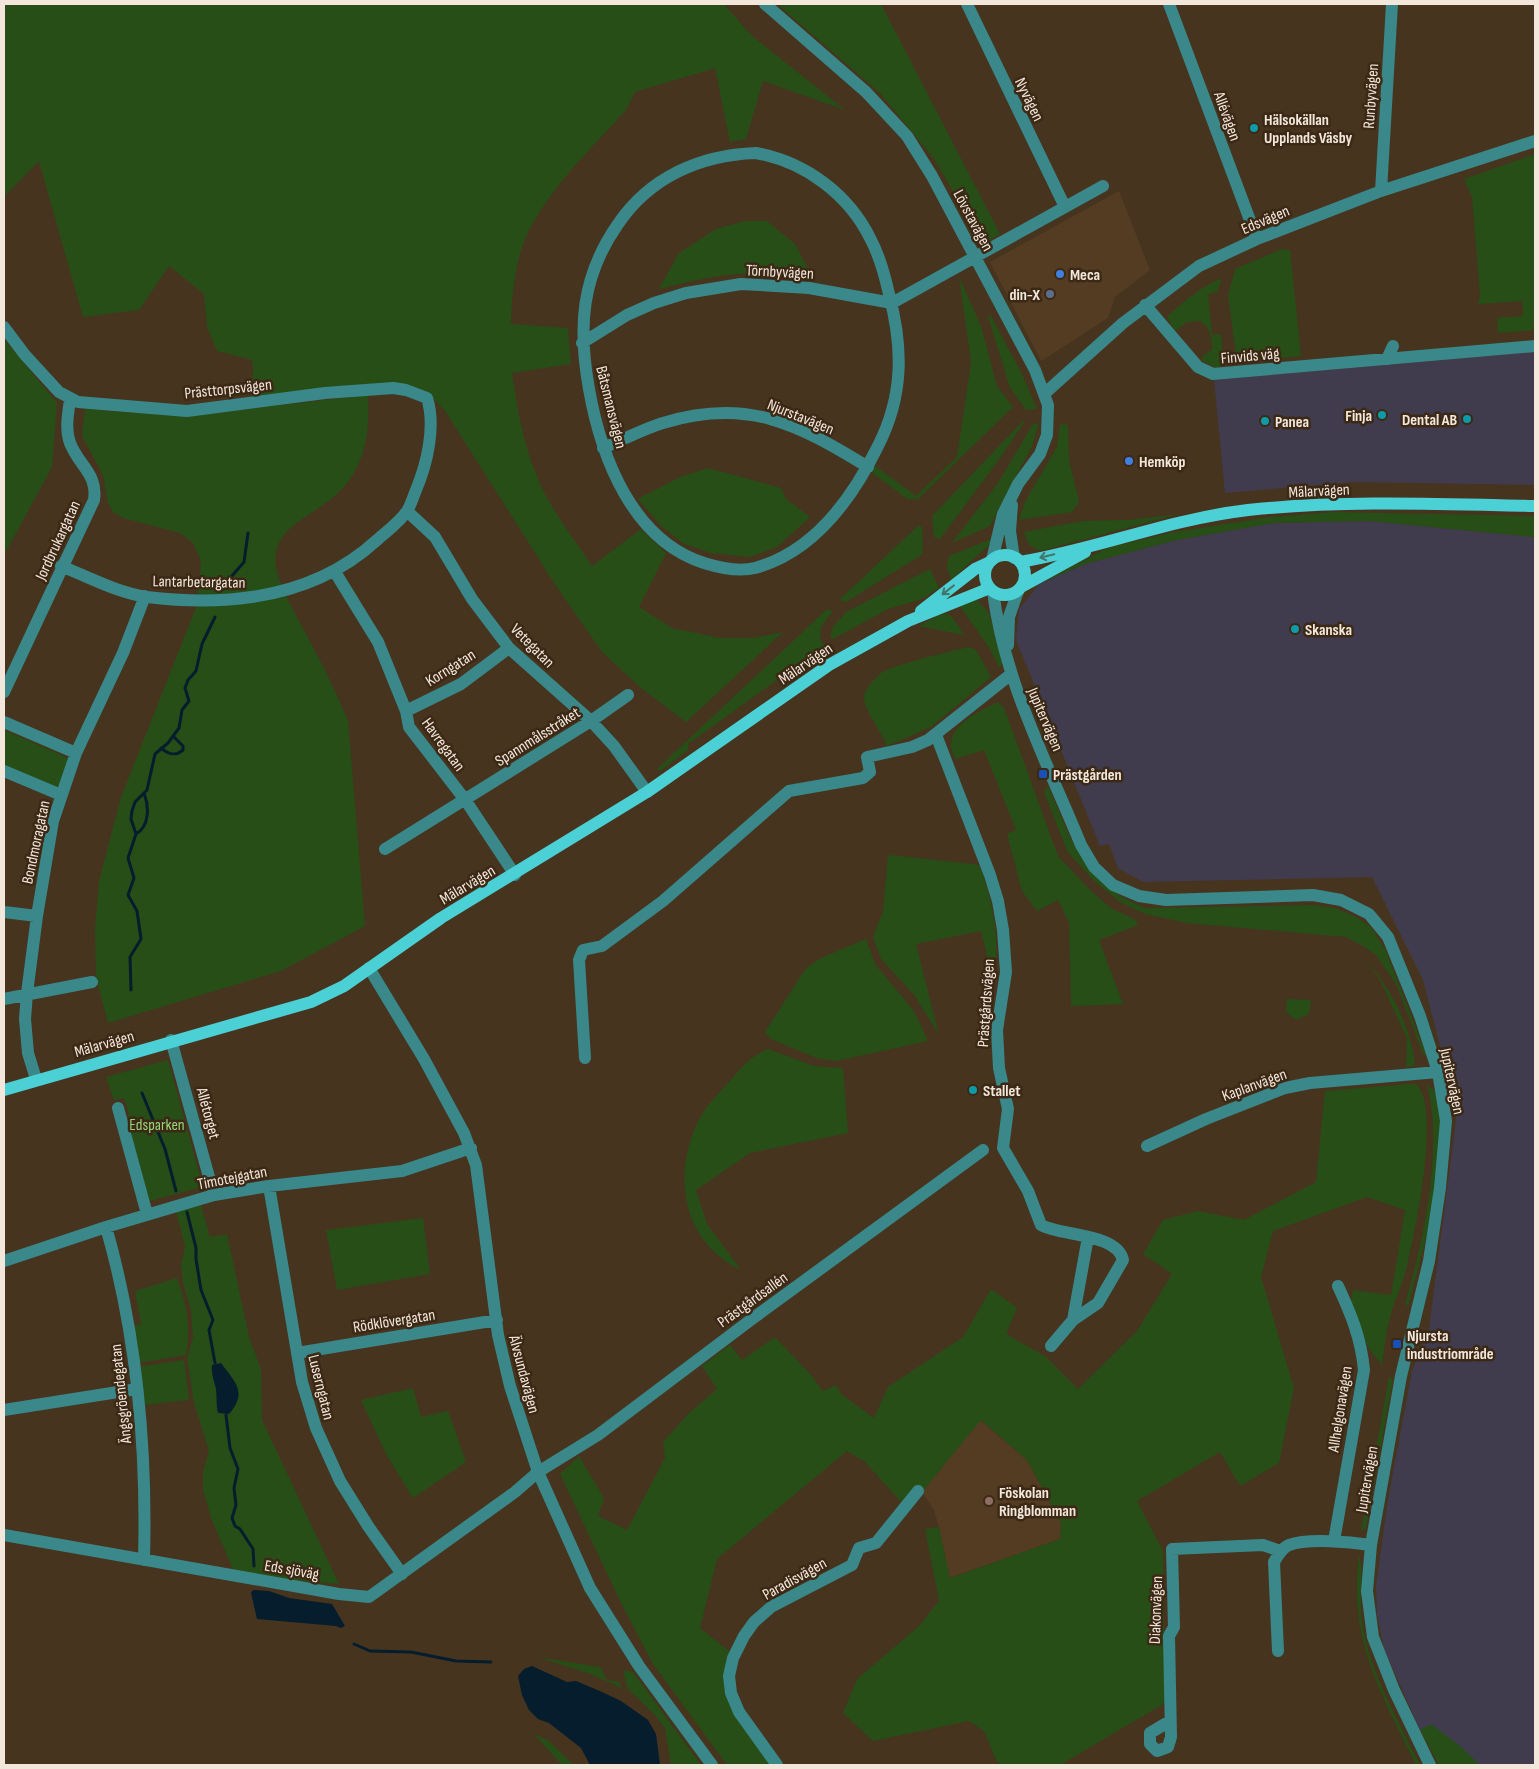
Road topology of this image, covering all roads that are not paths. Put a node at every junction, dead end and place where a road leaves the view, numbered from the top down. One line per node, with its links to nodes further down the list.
1 (765, 4): 10 (street, Lövstavägen)
2 (968, 4): 8 (street, Nyvägen)
3 (1169, 4): 9 (street, Allévägen)
4 (1392, 4): 7 (street, Runbyvägen)
5 (1535, 141): 7 (street, Edsvägen)
6 (1103, 186): 8 (street)
7 (1382, 191): 9 (street, Edsvägen)
8 (1065, 207): 10 (street)
9 (1257, 239): 12 (street, Edsvägen)
10 (976, 257): 11 (street); 18 (street, Lövstavägen)
11 (892, 303): 14 (street, Törnbyvägen); 14 (street, Båtsmansvägen); 22 (street, Båtsmansvägen)
12 (1145, 305): 17 (street, Finvids väg); 18 (street, Edsvägen)
13 (4, 327): 20 (street)
14 (582, 343): 21 (street, Båtsmansvägen)
15 (1393, 346): 17 (street)
16 (1535, 346): 17 (street, Finvids väg)
17 (1387, 359)
18 (1044, 394): 23 (street, Lövstavägen)
19 (428, 398): 20 (street, Prästtorpsvägen); 25 (street, Lantarbetargatan)
20 (70, 400): 29 (street, Jordbrukargatan)
21 (604, 448): 22 (street, Njurstavägen); 22 (street, Båtsmansvägen)
22 (868, 467)
23 (1013, 497): 27 (street, Lövstavägen); 28 (street, Lövstavägen)
24 (1535, 506): 26 (main road, Mälarvägen)
25 (407, 512): 30 (street, Lantarbetargatan); 35 (street, Vetegatan)
26 (1107, 541): 27 (main road, Mälarvägen, one-way to 27); 31 (main road, Mälarvägen)
27 (1017, 560): 28 (main road); 31 (main road)
28 (990, 561): 32 (main road); 34 (main road, Mälarvägen, one-way to 34)
29 (61, 566): 33 (street, Lantarbetargatan); 38 (street, Jordbrukargatan)
30 (335, 572): 33 (street, Lantarbetargatan); 40 (street, Havregatan)
31 (1019, 588): 32 (main road); 36 (street, Jupitervägen)
32 (992, 590): 34 (main road, Mälarvägen); 36 (street, Jupitervägen)
33 (145, 596): 44 (street, Bondmoragatan)
34 (908, 621): 46 (main road, Mälarvägen)
35 (509, 648): 40 (street, Korngatan); 41 (street, Vetegatan)
36 (1007, 658): 37 (street, Jupitervägen)
37 (1010, 675): 43 (street); 59 (street, Jupitervägen)
38 (4, 692)
39 (628, 695): 41 (street, Spannmålsstråket)
40 (406, 711): 48 (street, Havregatan)
41 (591, 721): 46 (street, Vetegatan); 48 (street, Spannmålsstråket)
42 (4, 722): 44 (street)
43 (936, 735): 58 (street); 70 (street, Prästgårdsvägen)
44 (76, 753): 47 (street, Bondmoragatan)
45 (4, 771): 47 (street)
46 (647, 792): 50 (main road, Mälarvägen)
47 (61, 795): 52 (street, Bondmoragatan)
48 (466, 800): 49 (street, Spannmålsstråket); 50 (street, Havregatan)
49 (385, 849)
50 (515, 874): 53 (main road, Mälarvägen)
51 (4, 912): 52 (street)
52 (37, 916): 55 (street, Bondmoragatan)
53 (369, 968): 57 (main road, Mälarvägen); 64 (street, Älvsundavägen)
54 (92, 982): 55 (street)
55 (27, 994): 56 (street); 60 (street, Bondmoragatan)
56 (4, 999)
57 (171, 1040): 60 (main road, Mälarvägen); 67 (street, Allétorget)
58 (585, 1058)
59 (1438, 1072): 63 (street, Kaplanvägen); 83 (street, Jupitervägen)
60 (36, 1079): 61 (main road, Mälarvägen)
61 (4, 1090)
62 (118, 1108): 68 (street)
63 (1147, 1146)
64 (471, 1148): 66 (street, Timotejgatan); 73 (street, Älvsundavägen)
65 (982, 1150): 79 (street, Prästgårdsallén)
66 (269, 1186): 67 (street, Timotejgatan); 76 (street, Luserngatan)
67 (214, 1195): 68 (street, Timotejgatan)
68 (147, 1214): 69 (street, Timotejgatan)
69 (106, 1227): 71 (street, Timotejgatan); 77 (street, Ängsgröendegatan)
70 (1088, 1236): 74 (street); 74 (street, Prästgårdsvägen)
71 (4, 1261)
72 (1338, 1286): 82 (street, Allhelgonavägen)
73 (496, 1320): 76 (street, Rödklövergatan); 79 (street, Älvsundavägen)
74 (1073, 1320): 75 (street, Prästgårdsvägen)
75 (1051, 1346)
76 (297, 1353): 86 (street, Luserngatan)
77 (137, 1389): 78 (street); 85 (street, Ängsgröendegatan)
78 (4, 1410)
79 (538, 1472): 86 (street, Eds sjöväg); 89 (street, Älvsundavägen)
80 (918, 1491): 90 (street, Paradisvägen)
81 (4, 1536): 85 (street, Eds sjöväg)
82 (1334, 1541): 83 (street); 84 (street)
83 (1371, 1545): 91 (street, Jupitervägen)
84 (1280, 1551): 87 (street); 88 (street, Diakonvägen)
85 (144, 1560): 86 (street, Eds sjöväg)
86 (402, 1574)
87 (1278, 1652)
88 (1170, 1721)
89 (712, 1765)
90 (777, 1765)
91 (1430, 1765)

